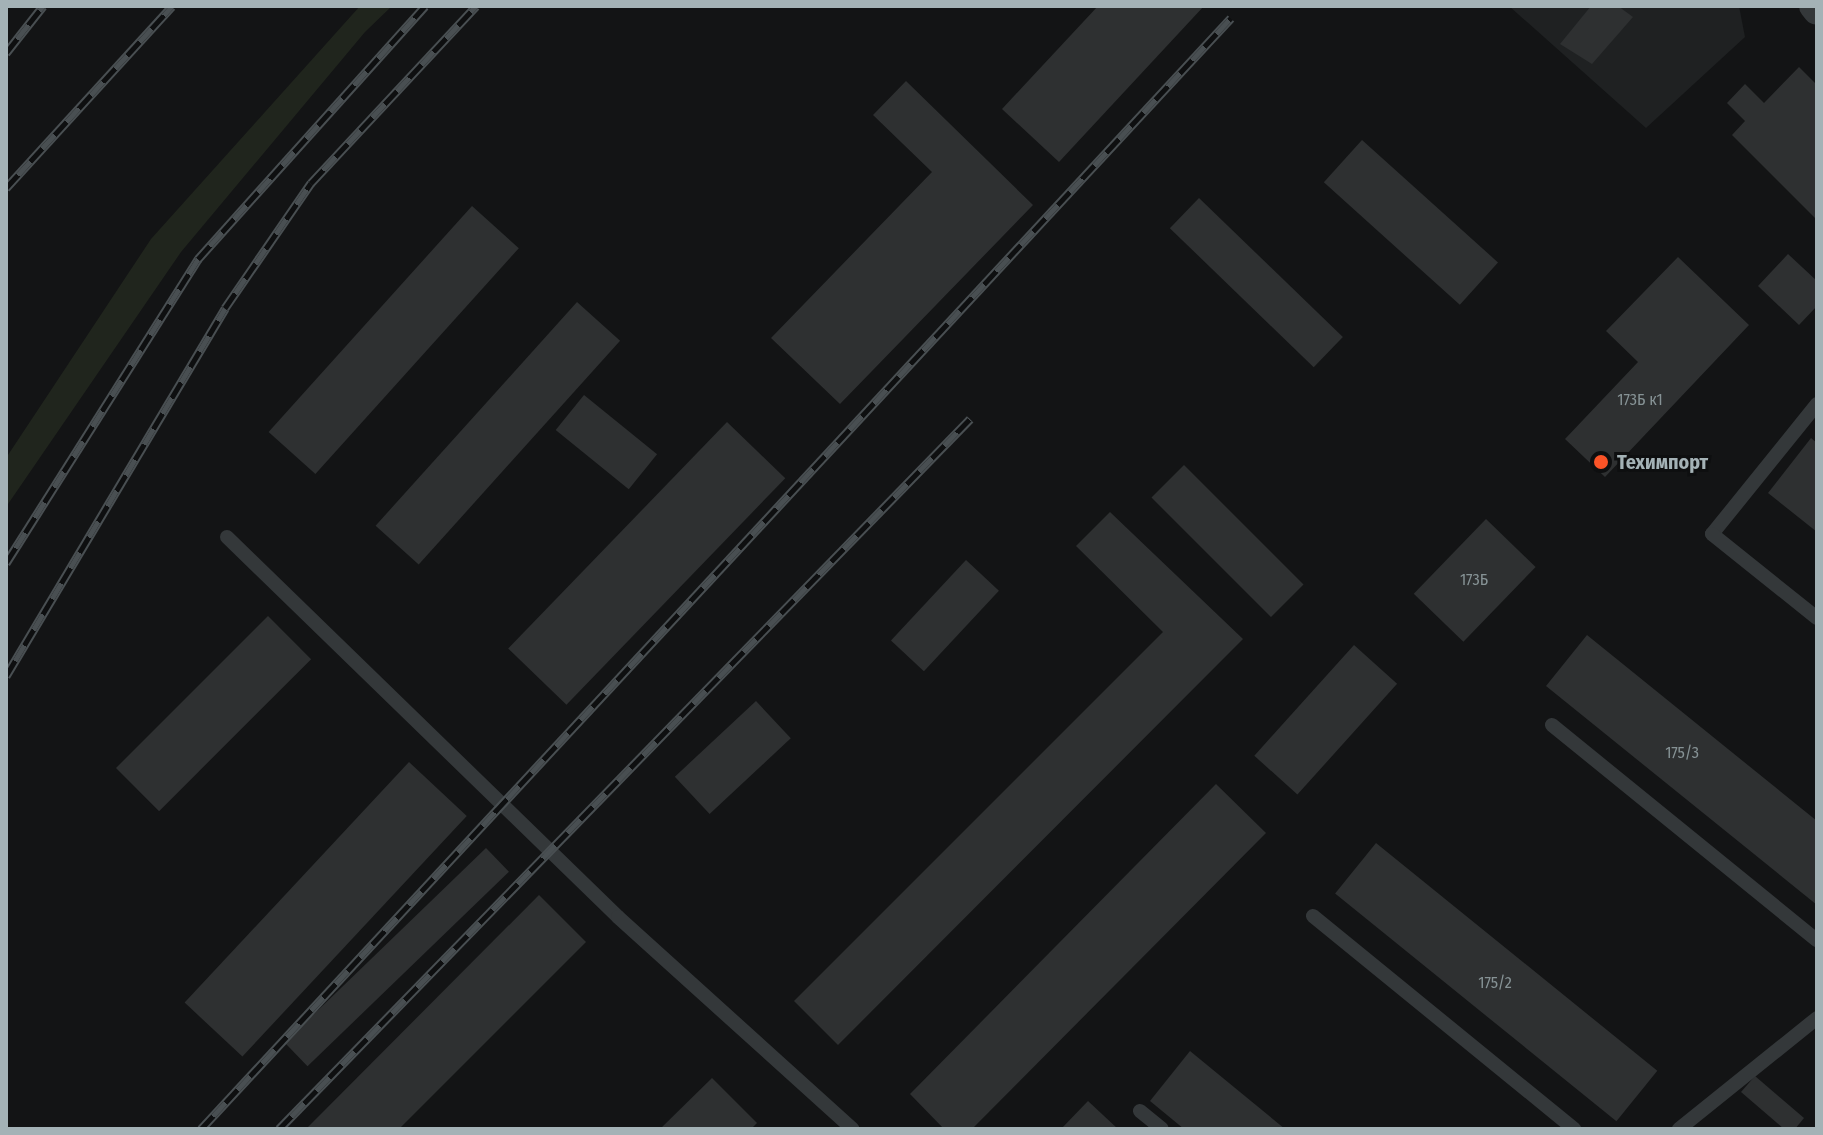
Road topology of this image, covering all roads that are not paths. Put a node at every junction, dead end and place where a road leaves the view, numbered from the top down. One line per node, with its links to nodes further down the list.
1 (1813, 6): 2 (street)
2 (1817, 11)
3 (1817, 404): 5 (lane)
4 (227, 537): 11 (lane)
5 (1817, 618)
6 (1552, 725): 8 (lane)
7 (1313, 916): 13 (lane)
8 (1817, 940)
9 (1817, 1018): 14 (lane)
10 (1140, 1111): 12 (lane)
11 (853, 1129)
12 (1162, 1129)
13 (1574, 1129)
14 (1679, 1129)

